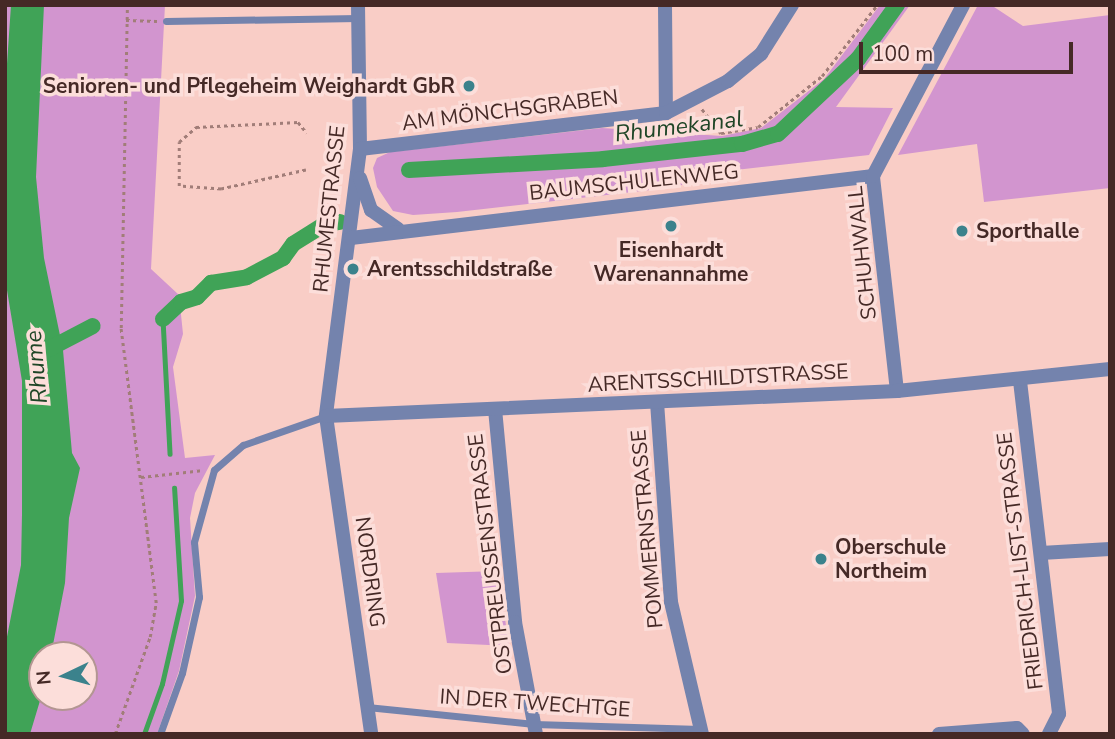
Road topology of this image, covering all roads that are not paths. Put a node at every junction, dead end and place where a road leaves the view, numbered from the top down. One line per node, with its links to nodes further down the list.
1 (665, 5): 6 (street)
2 (792, 5): 6 (street, AM MÖNCHSGRABEN)
3 (963, 5): 9 (street, SCHUHWALL)
4 (358, 12): 5 (lane); 7 (street, RHUMESTRASSE)
5 (166, 21)
6 (666, 113): 7 (street, AM MÖNCHSGRABEN)
7 (360, 149): 8 (street, RHUMESTRASSE)
8 (358, 169): 10 (street); 11 (street, RHUMESTRASSE)
9 (873, 176): 10 (street, BAUMSCHULENWEG); 14 (street, SCHUHWALL)
10 (399, 229): 11 (street, BAUMSCHULENWEG)
11 (351, 237): 17 (street, RHUMESTRASSE)
12 (1110, 369): 13 (street, ARENTSSCHILDTSTRASSE)
13 (1020, 381): 14 (street, ARENTSSCHILDTSTRASSE); 19 (street, FRIEDRICH-LIST-STRASSE)
14 (897, 391): 15 (street, ARENTSSCHILDTSTRASSE)
15 (657, 402): 16 (street, ARENTSSCHILDTSTRASSE); 22 (street, POMMERNSTRASSE)
16 (495, 410): 17 (street, ARENTSSCHILDTSTRASSE); 21 (street, OSTPREUSSENSTRASSE)
17 (326, 416): 20 (street, NORDRING); 23 (lane)
18 (1110, 549): 19 (street)
19 (1041, 553): 27 (street, FRIEDRICH-LIST-STRASSE)
20 (368, 707): 21 (lane, IN DER TWECHTGE); 24 (street, NORDRING)
21 (535, 729): 22 (lane, IN DER TWECHTGE)
22 (701, 732)
23 (160, 734)
24 (371, 734)
25 (939, 734): 26 (street)
26 (1023, 734)
27 (1049, 734)

